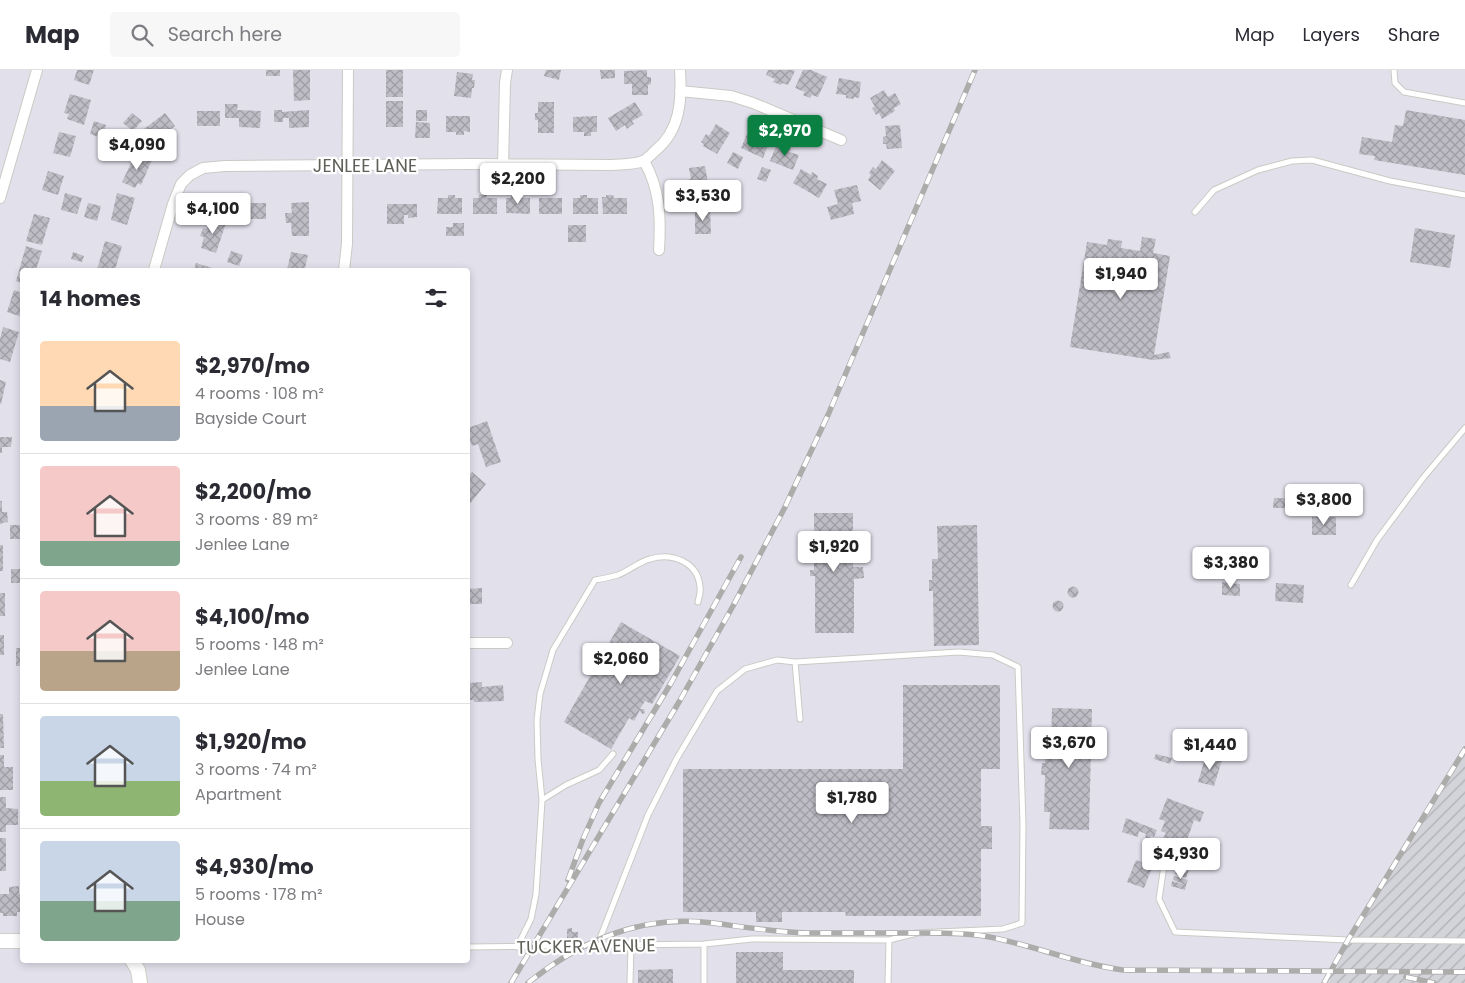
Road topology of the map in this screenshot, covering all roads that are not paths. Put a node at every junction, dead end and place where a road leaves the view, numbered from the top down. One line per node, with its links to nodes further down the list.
1 (37, 70): 13 (street)
2 (348, 70): 11 (street)
3 (507, 70): 10 (street)
4 (680, 70): 6 (street)
5 (1394, 70): 7 (lane)
6 (680, 91): 8 (street); 9 (street)
7 (1465, 103)
8 (841, 140)
9 (644, 161): 10 (street, JENLEE LANE); 15 (street)
10 (503, 165): 11 (street, JENLEE LANE)
11 (348, 166): 16 (street, JENLEE LANE); 17 (street)
12 (1465, 195): 14 (lane)
13 (0, 198)
14 (1195, 212)
15 (658, 250)
16 (155, 268)
17 (344, 268)
18 (1465, 428): 19 (lane)
19 (1351, 585)
20 (698, 602): 26 (lane)
21 (470, 643): 22 (street)
22 (507, 643)
23 (795, 662): 24 (lane); 28 (lane, TUCKER AVENUE); 34 (lane)
24 (800, 719)
25 (613, 754): 26 (lane)
26 (542, 800): 35 (lane)
27 (1166, 852): 29 (lane)
28 (889, 940): 32 (lane, TUCKER AVENUE); 41 (lane)
29 (1465, 940)
30 (0, 941): 31 (street)
31 (20, 941)
32 (704, 944): 33 (lane, TUCKER AVENUE); 40 (lane)
33 (631, 945): 34 (lane, TUCKER AVENUE); 39 (lane)
34 (597, 946): 35 (lane, TUCKER AVENUE)
35 (517, 947): 36 (lane, TUCKER AVENUE)
36 (470, 948)
37 (134, 963): 38 (street)
38 (140, 983)
39 (630, 983)
40 (704, 983)
41 (888, 983)

